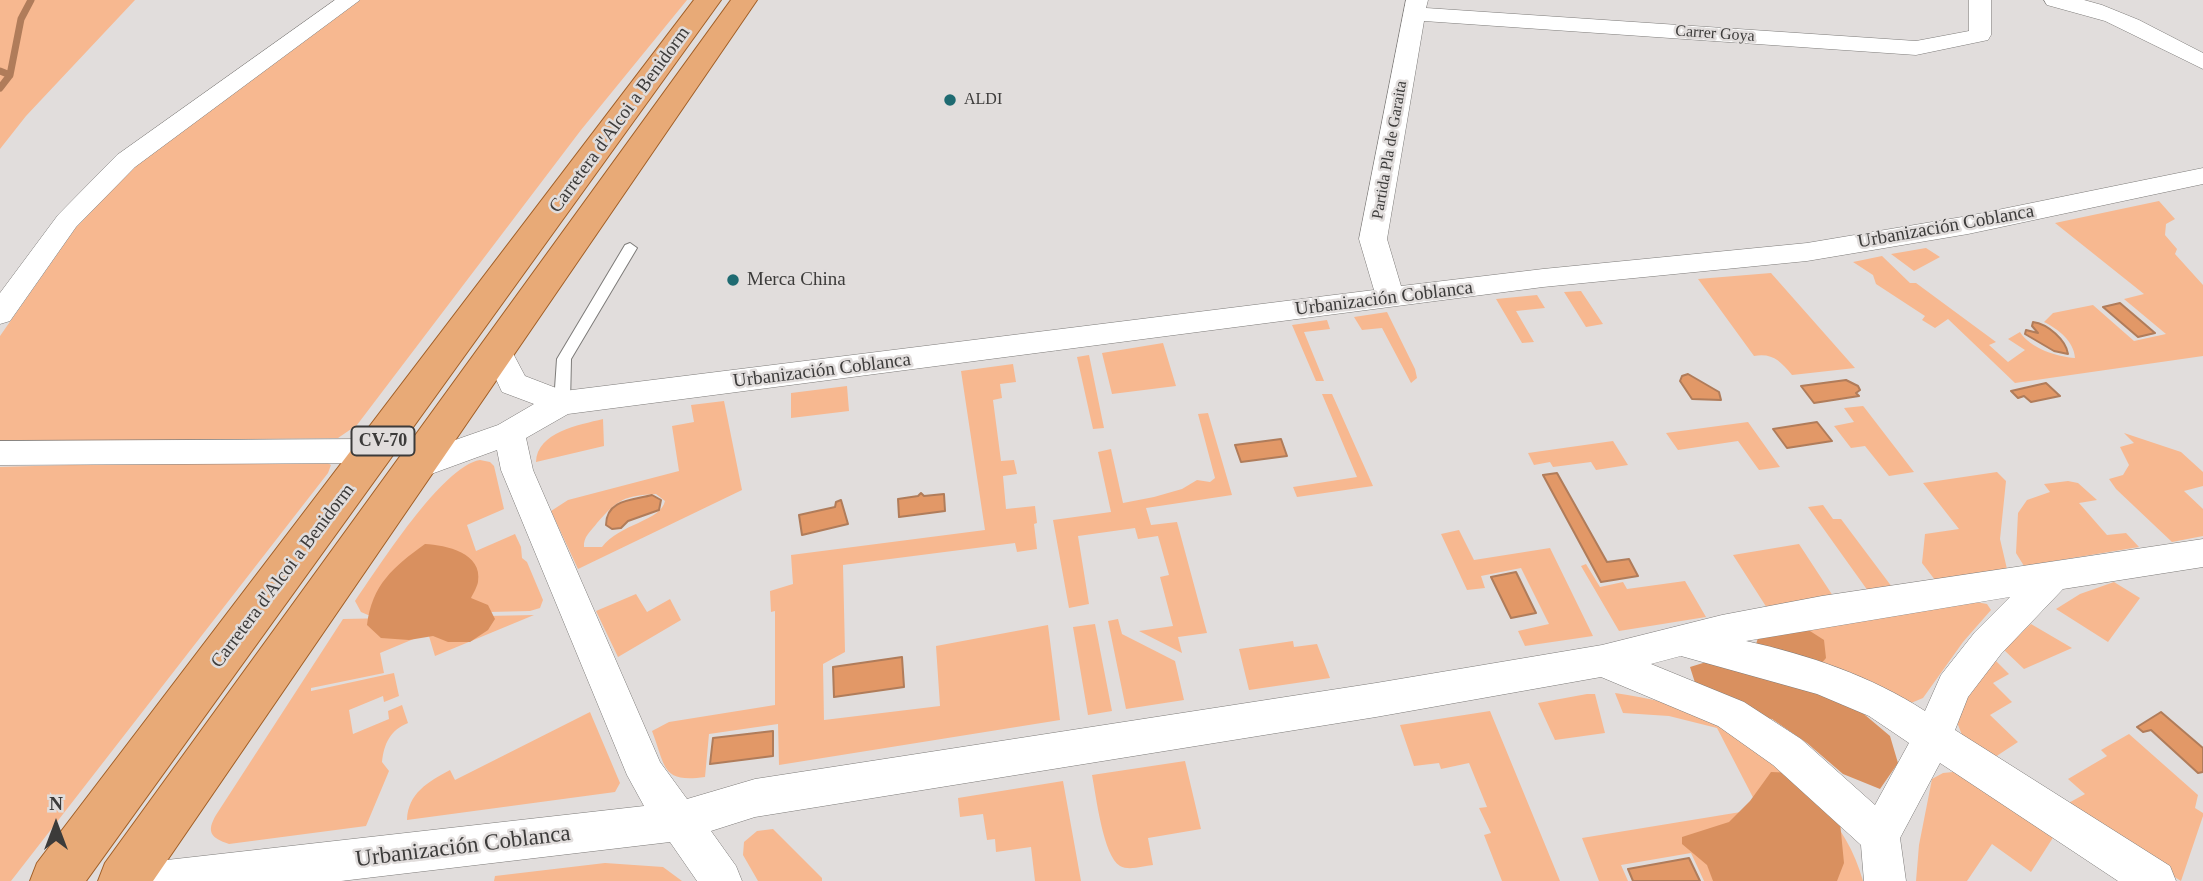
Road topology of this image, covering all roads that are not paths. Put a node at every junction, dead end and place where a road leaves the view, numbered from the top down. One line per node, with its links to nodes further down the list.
1 (349, 0): 11 (street)
2 (708, 0): 15 (main road, Carretera d'Alcoi a Benidorm / CV-70)
3 (744, 0): 12 (main road, Carretera d'Alcoi a Benidorm / CV-70)
4 (1980, 0): 6 (street, Carrer Goya)
5 (2055, 0): 7 (street)
6 (1416, 7): 10 (street, Partida Pla de Garaita)
7 (2203, 62)
8 (2203, 176): 10 (street, Urbanización Coblanca)
9 (630, 248): 13 (lane)
10 (1391, 298): 13 (street, Urbanización Coblanca)
11 (0, 314)
12 (497, 349): 13 (street); 17 (main road, Carretera d'Alcoi a Benidorm / CV-70)
13 (562, 403): 14 (street)
14 (509, 433): 17 (street); 23 (street)
15 (375, 452): 16 (street); 25 (main road, Carretera d'Alcoi a Benidorm / CV-70)
16 (0, 453)
17 (412, 468): 26 (main road, Carretera d'Alcoi a Benidorm / CV-70)
18 (2203, 553): 19 (street, Urbanización Coblanca)
19 (2051, 578): 20 (street, Urbanización Coblanca); 22 (street)
20 (1678, 641): 21 (street, Urbanización Coblanca); 22 (street, Urbanización Coblanca)
21 (1602, 661): 23 (street, Urbanización Coblanca); 24 (street)
22 (1934, 735): 24 (street); 30 (street, Urbanización Coblanca)
23 (676, 822): 27 (street, Urbanización Coblanca); 28 (street)
24 (1880, 836): 29 (street)
25 (55, 881)
26 (123, 881)
27 (167, 881)
28 (721, 881)
29 (1885, 881)
30 (2155, 881)

